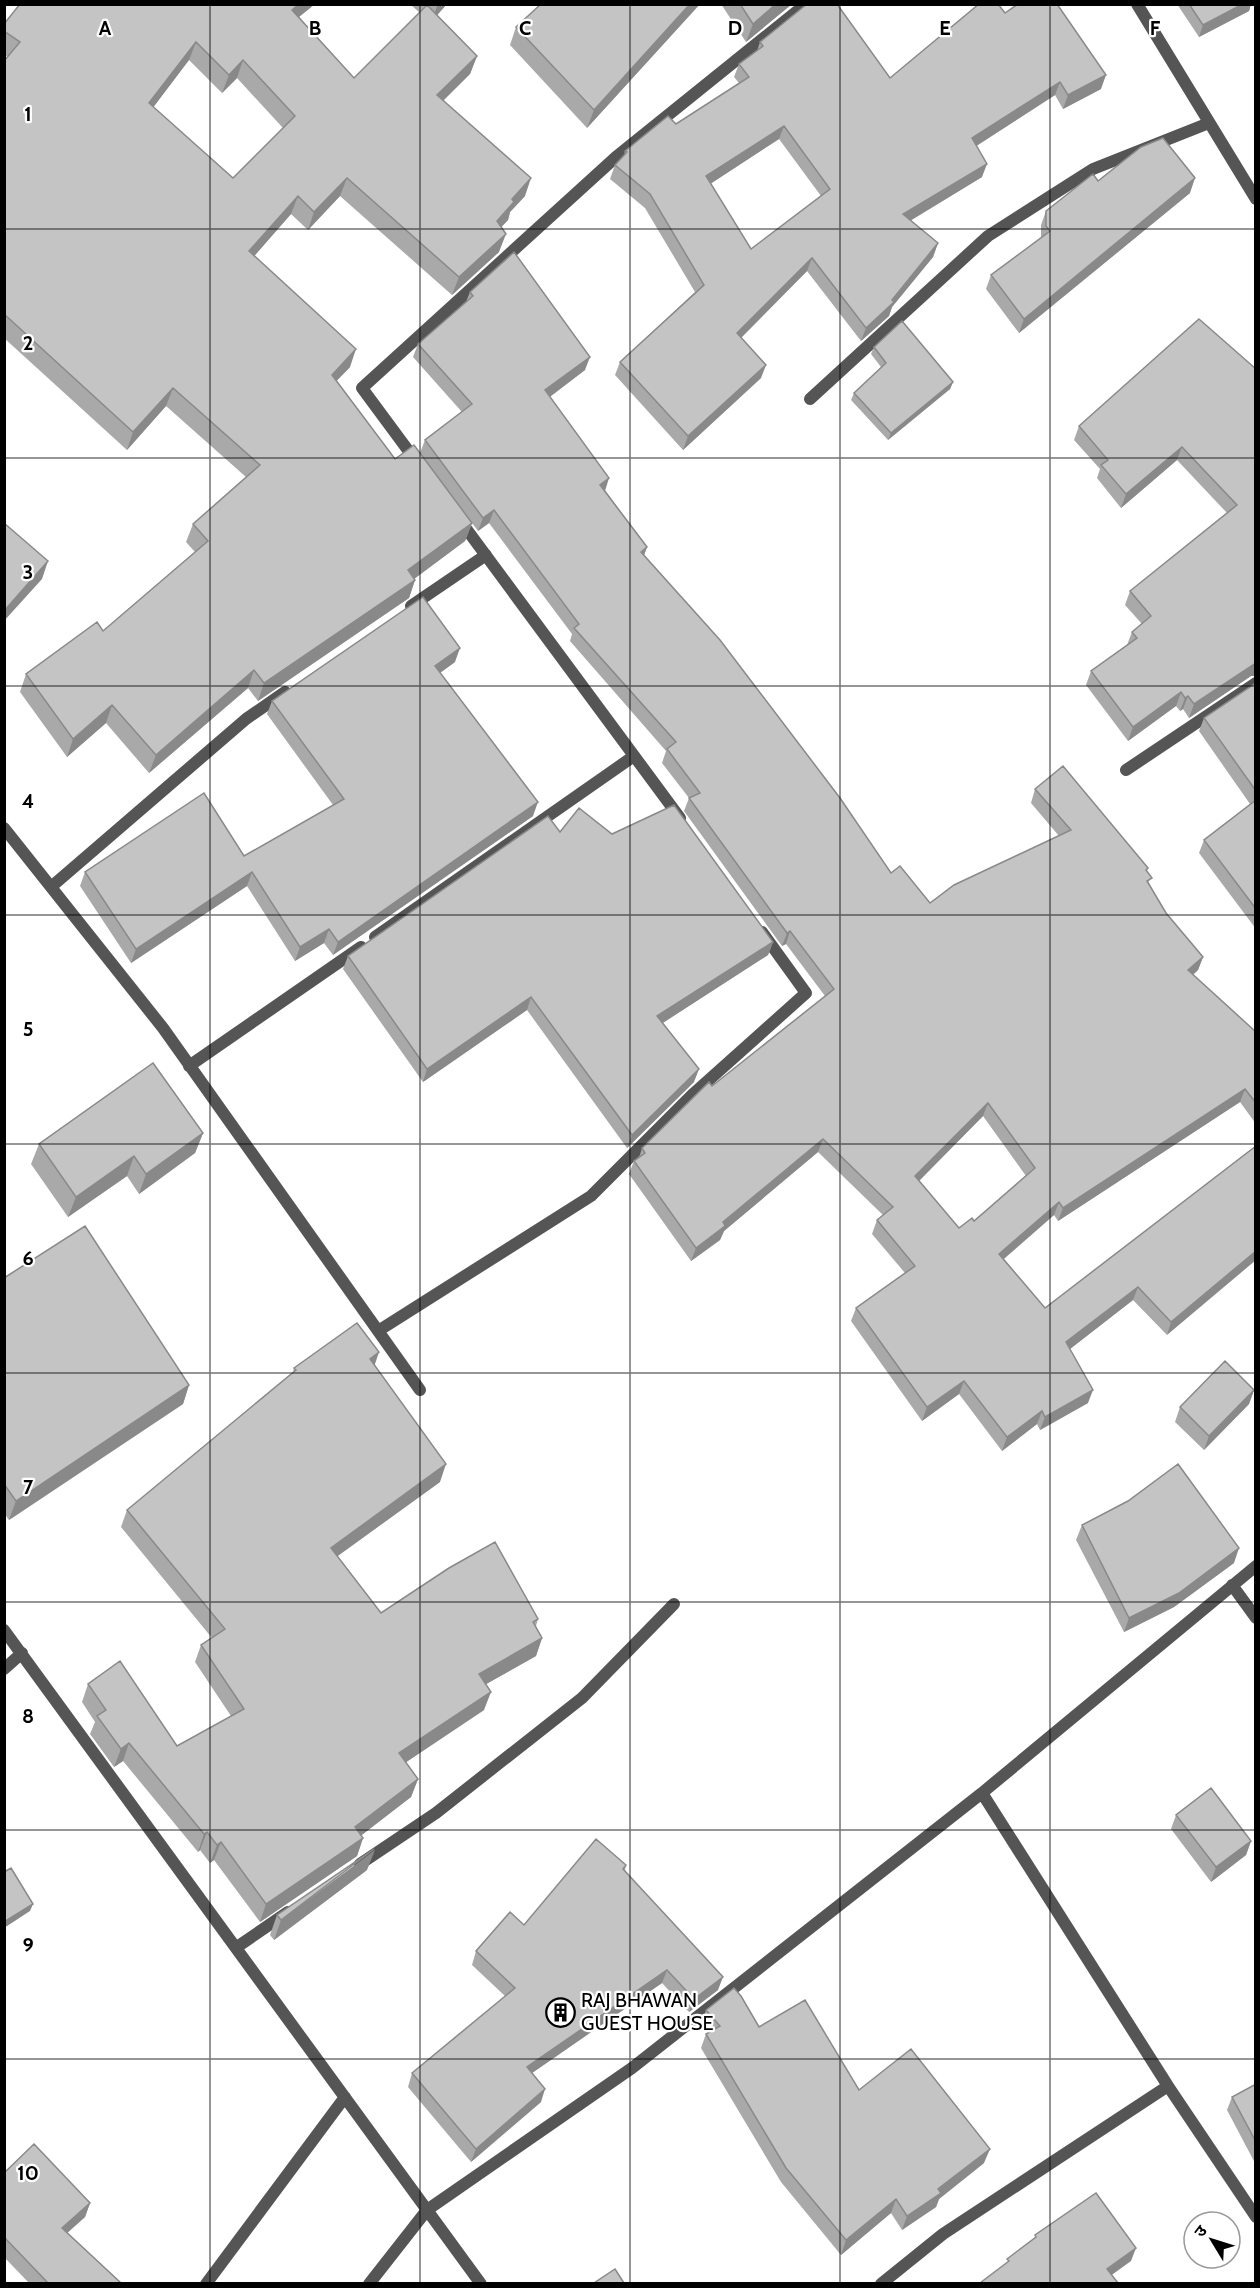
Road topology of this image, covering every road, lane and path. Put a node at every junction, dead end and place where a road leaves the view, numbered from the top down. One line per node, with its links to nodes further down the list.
1 (806, 4): 6 (street)
2 (1137, 4): 3 (street)
3 (1209, 123): 4 (street); 5 (street)
4 (1256, 200)
5 (810, 399)
6 (424, 471)
7 (451, 508): 8 (street)
8 (486, 555): 9 (street); 12 (street)
9 (400, 614)
10 (1256, 683): 13 (street)
11 (294, 686): 16 (street)
12 (634, 756): 15 (street); 18 (street)
13 (1126, 770)
14 (4, 828): 16 (street)
15 (689, 831)
16 (51, 887): 18 (street)
17 (758, 926): 19 (street)
18 (189, 1066): 19 (street)
19 (378, 1331): 20 (street)
20 (420, 1390)
21 (1256, 1566): 22 (street)
22 (1232, 1585): 24 (street); 28 (street)
23 (674, 1604): 29 (street)
24 (1256, 1618)
25 (4, 1630): 26 (street)
26 (22, 1653): 27 (street); 31 (street)
27 (4, 1669)
28 (982, 1793): 32 (street); 34 (street)
29 (346, 1874)
30 (297, 1907): 31 (street)
31 (237, 1947): 33 (street)
32 (1168, 2086): 35 (street); 39 (street)
33 (345, 2097): 34 (street); 36 (street)
34 (427, 2210): 37 (street); 38 (street)
35 (1256, 2217)
36 (206, 2283)
37 (369, 2283)
38 (481, 2283)
39 (881, 2283)

